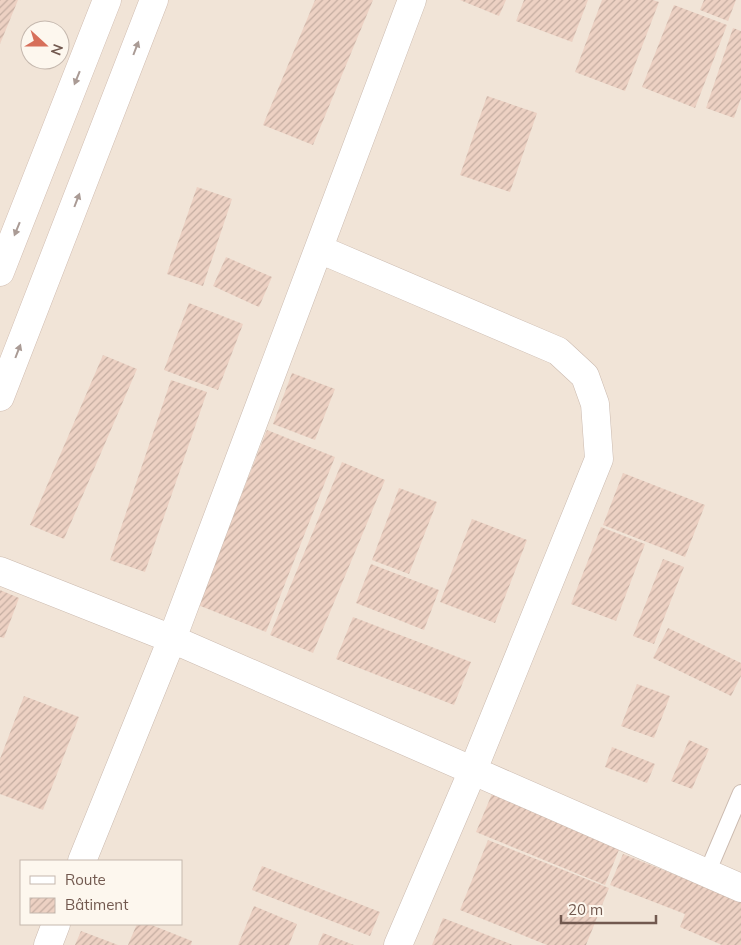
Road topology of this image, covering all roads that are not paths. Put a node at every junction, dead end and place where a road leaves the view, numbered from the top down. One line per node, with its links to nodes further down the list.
1 (107, 0): 5 (street, one-way to 5)
2 (154, 0): 6 (street, one-way to 2)
3 (412, 0): 4 (street)
4 (319, 249): 8 (street); 9 (street)
5 (0, 272)
6 (0, 396)
7 (0, 571): 8 (street)
8 (172, 639): 9 (street); 11 (street)
9 (473, 770): 12 (street); 16 (street)
10 (741, 794): 12 (lane)
11 (82, 860)
12 (707, 872): 13 (street)
13 (741, 888)
14 (56, 925): 15 (street)
15 (48, 945)
16 (398, 945)

